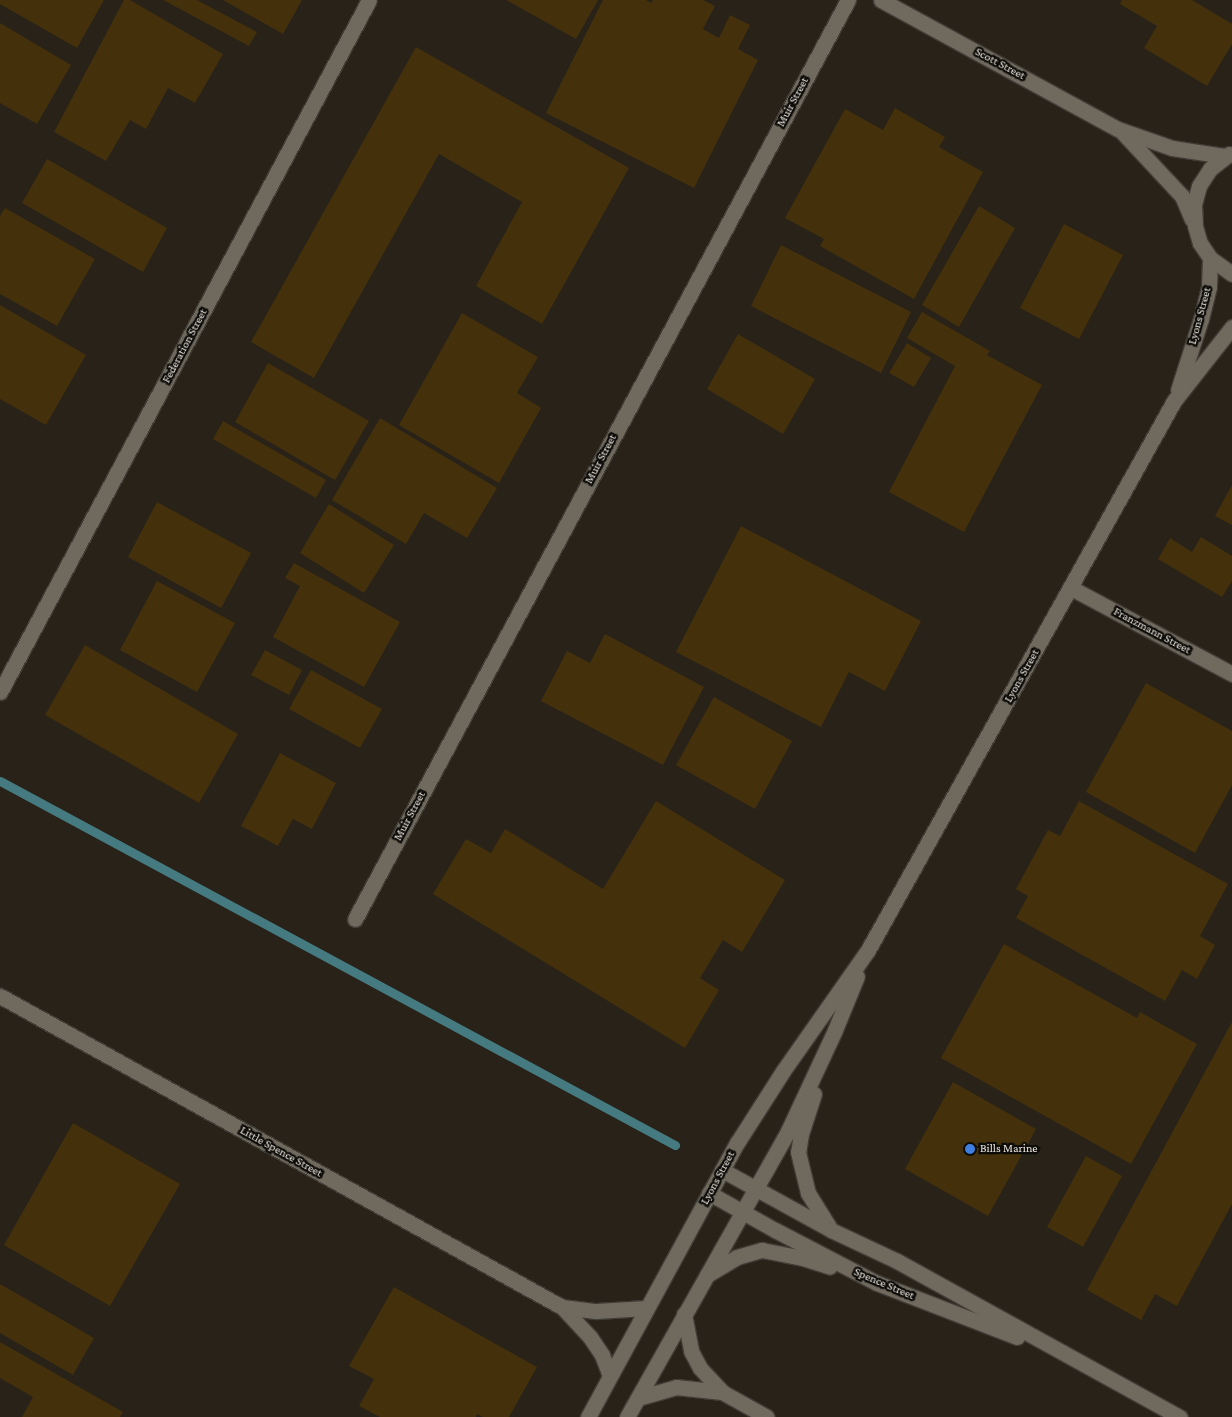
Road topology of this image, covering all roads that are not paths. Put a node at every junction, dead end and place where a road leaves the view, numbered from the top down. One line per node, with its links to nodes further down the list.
1 (369, 0): 13 (street, Federation Street)
2 (848, 0): 14 (street, Muir Street)
3 (881, 0): 4 (street, Scott Street)
4 (1118, 128): 5 (street, Scott Street); 6 (street, Scott Street)
5 (1228, 154): 6 (street)
6 (1195, 226): 7 (street, Scott Street)
7 (1210, 258): 8 (street); 10 (street, Lyons Street)
8 (1232, 274)
9 (1232, 327): 10 (street, Lyons Street)
10 (1174, 401): 11 (street, Lyons Street)
11 (1071, 588): 12 (street, Franzmann Street); 15 (street, Lyons Street)
12 (1232, 674)
13 (0, 692)
14 (355, 919)
15 (868, 950): 17 (street, Lyons Street); 18 (street, Lyons Street)
16 (0, 996): 25 (street, Little Spence Street)
17 (832, 1035): 19 (street, Lyons Street); 22 (street)
18 (722, 1170): 19 (street, Spence Street); 20 (street, Lyons Street)
19 (754, 1189): 21 (street, Lyons Street); 22 (street, Spence Street)
20 (709, 1194): 21 (street, Spence Street); 26 (street, Lyons Street)
21 (742, 1212): 23 (street, Lyons Street); 24 (street, Spence Street)
22 (831, 1230): 28 (street, Spence Street)
23 (705, 1276): 24 (street); 27 (street, Lyons Street)
24 (877, 1283): 28 (street, Spence Street)
25 (562, 1307): 26 (street, Little Spence Street); 29 (street, Little Spence Street)
26 (646, 1308): 29 (street, Lyons Street)
27 (684, 1314): 30 (street); 31 (street, Lyons Street)
28 (1068, 1356): 35 (street, Spence Street)
29 (610, 1376): 32 (street, Lyons Street)
30 (722, 1392): 31 (street); 34 (street)
31 (638, 1398): 33 (street, Lyons Street)
32 (588, 1417)
33 (627, 1417)
34 (767, 1417)
35 (1180, 1417)

